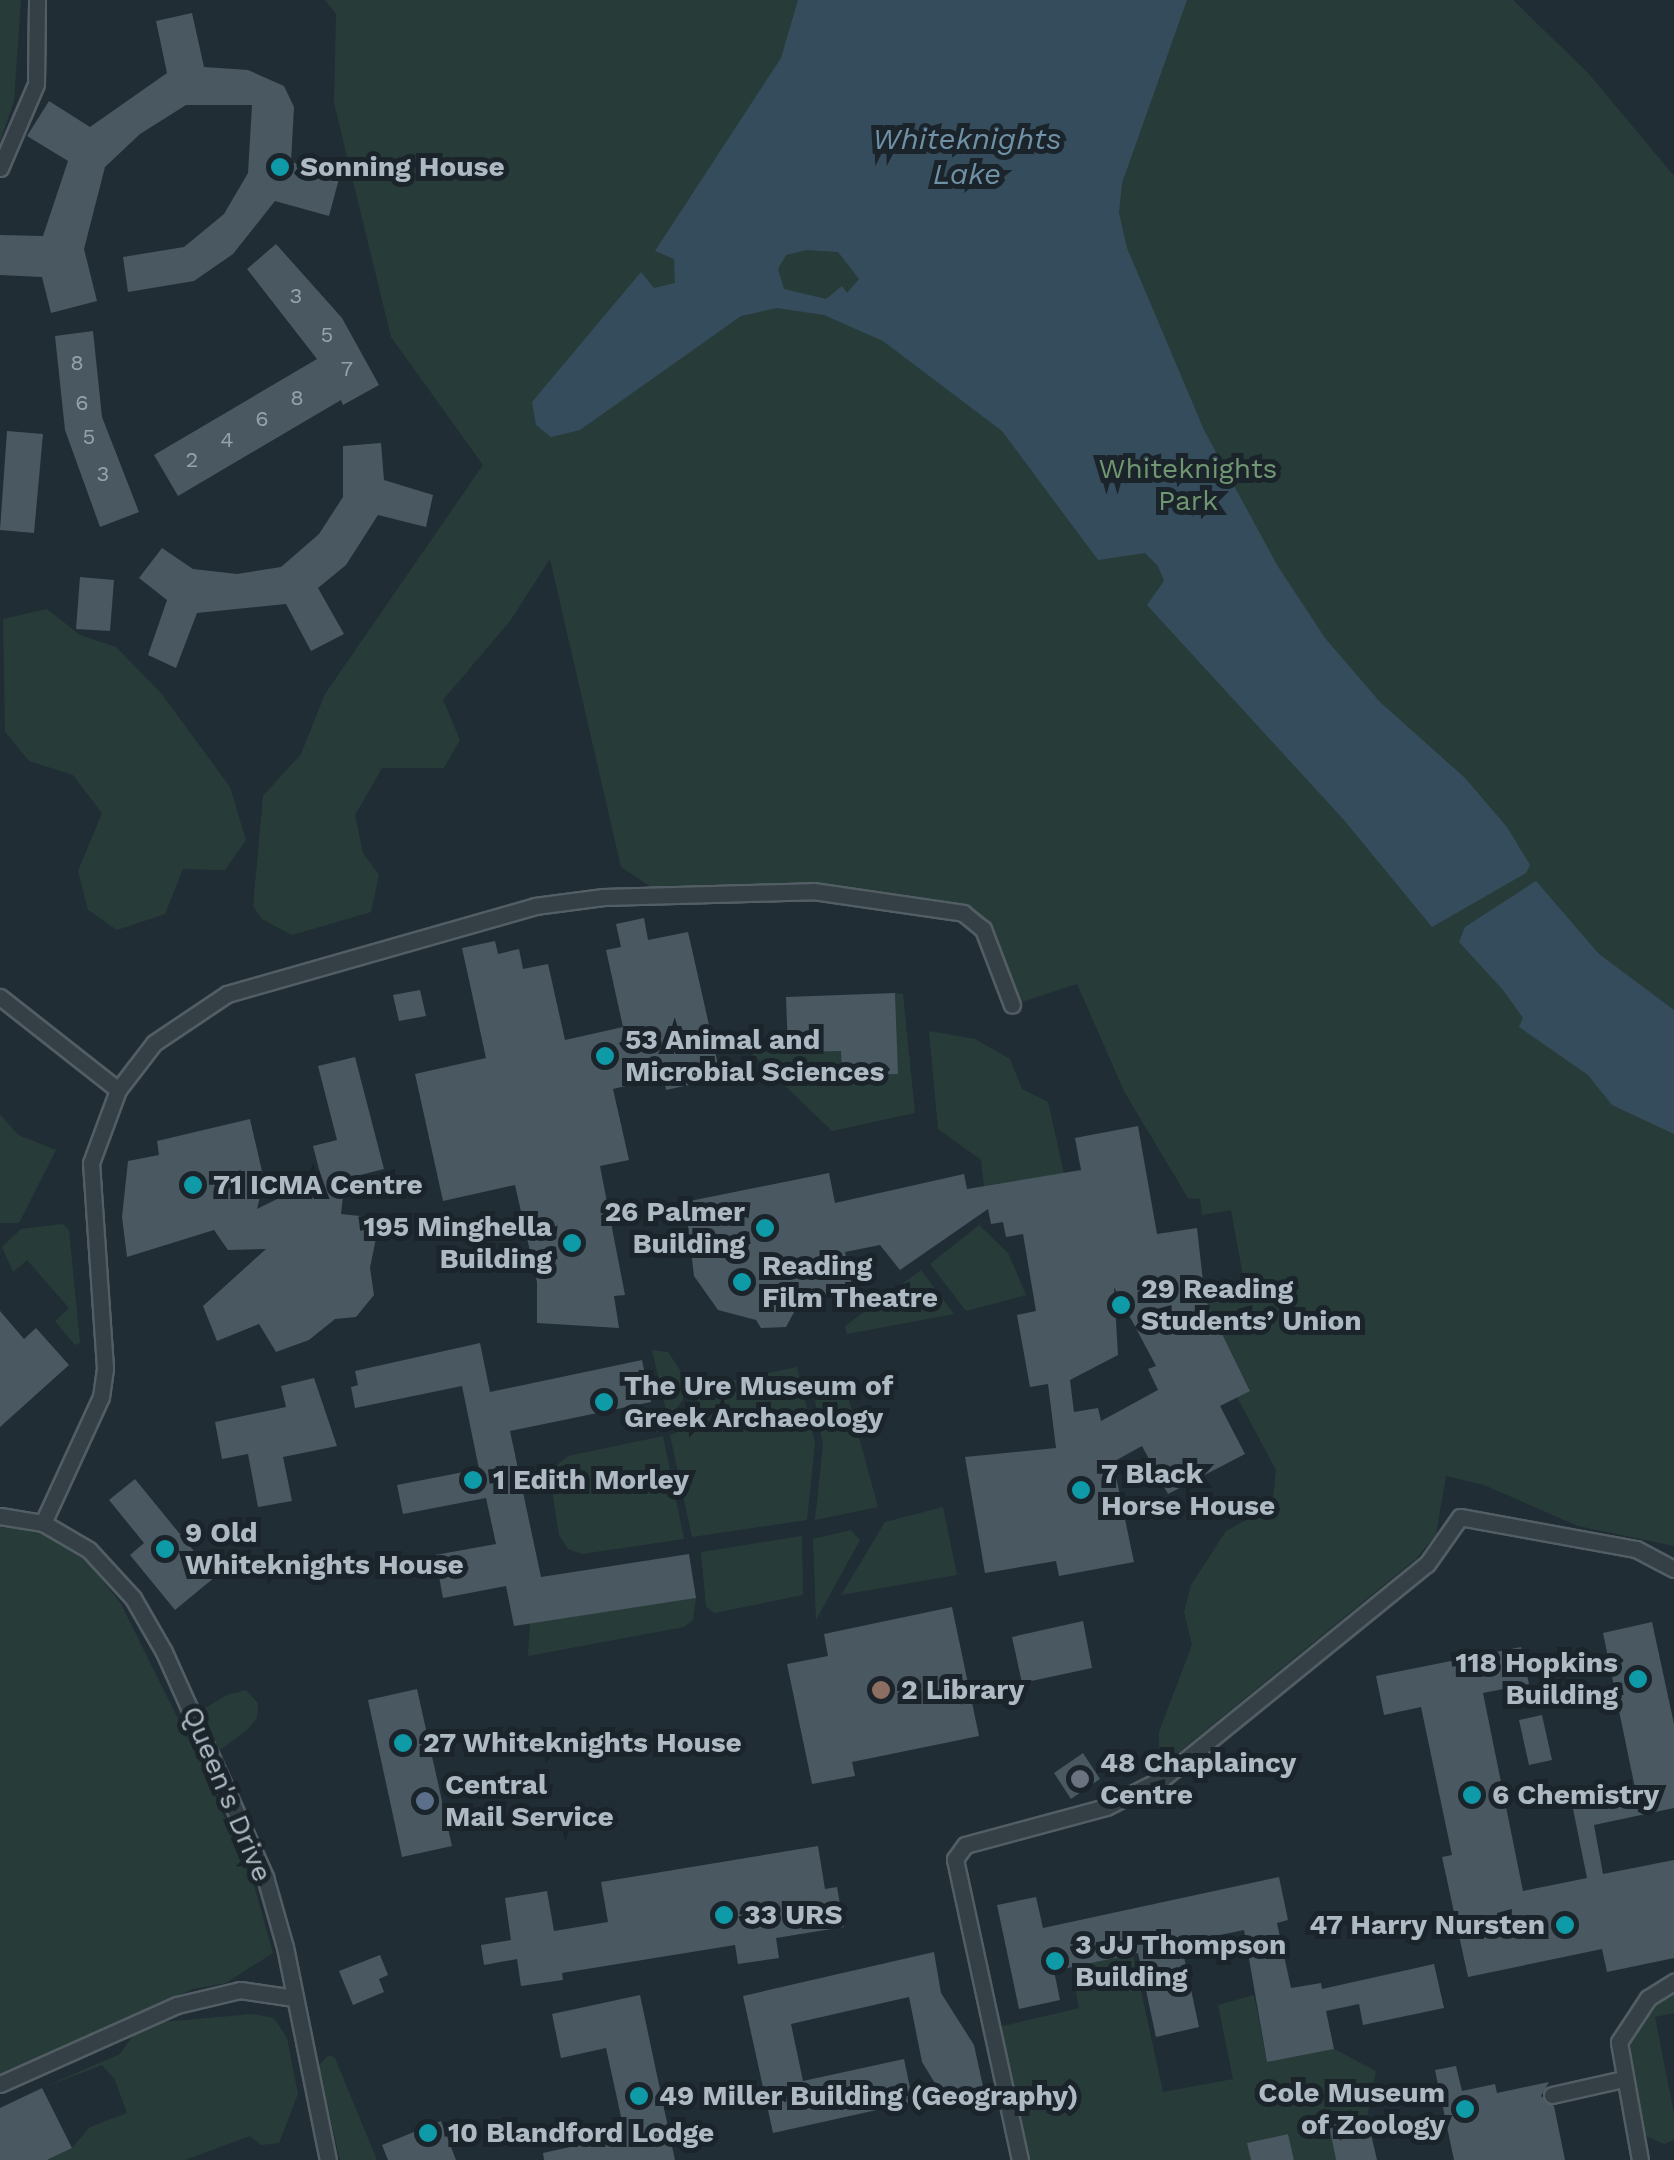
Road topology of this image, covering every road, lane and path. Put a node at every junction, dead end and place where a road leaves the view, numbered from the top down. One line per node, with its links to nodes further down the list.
1 (37, 0): 2 (street)
2 (0, 168)
3 (0, 997): 5 (street)
4 (1012, 1005): 5 (street)
5 (118, 1090): 7 (street)
6 (0, 1516): 7 (street, Queen's Drive)
7 (43, 1522): 10 (street, Queen's Drive)
8 (1674, 1569): 15 (street)
9 (1674, 1982): 11 (street)
10 (294, 1998): 12 (street); 14 (street, Queen's Drive)
11 (1623, 2080): 13 (street); 16 (street)
12 (0, 2084)
13 (1552, 2094)
14 (328, 2160)
15 (1020, 2160)
16 (1640, 2160)

